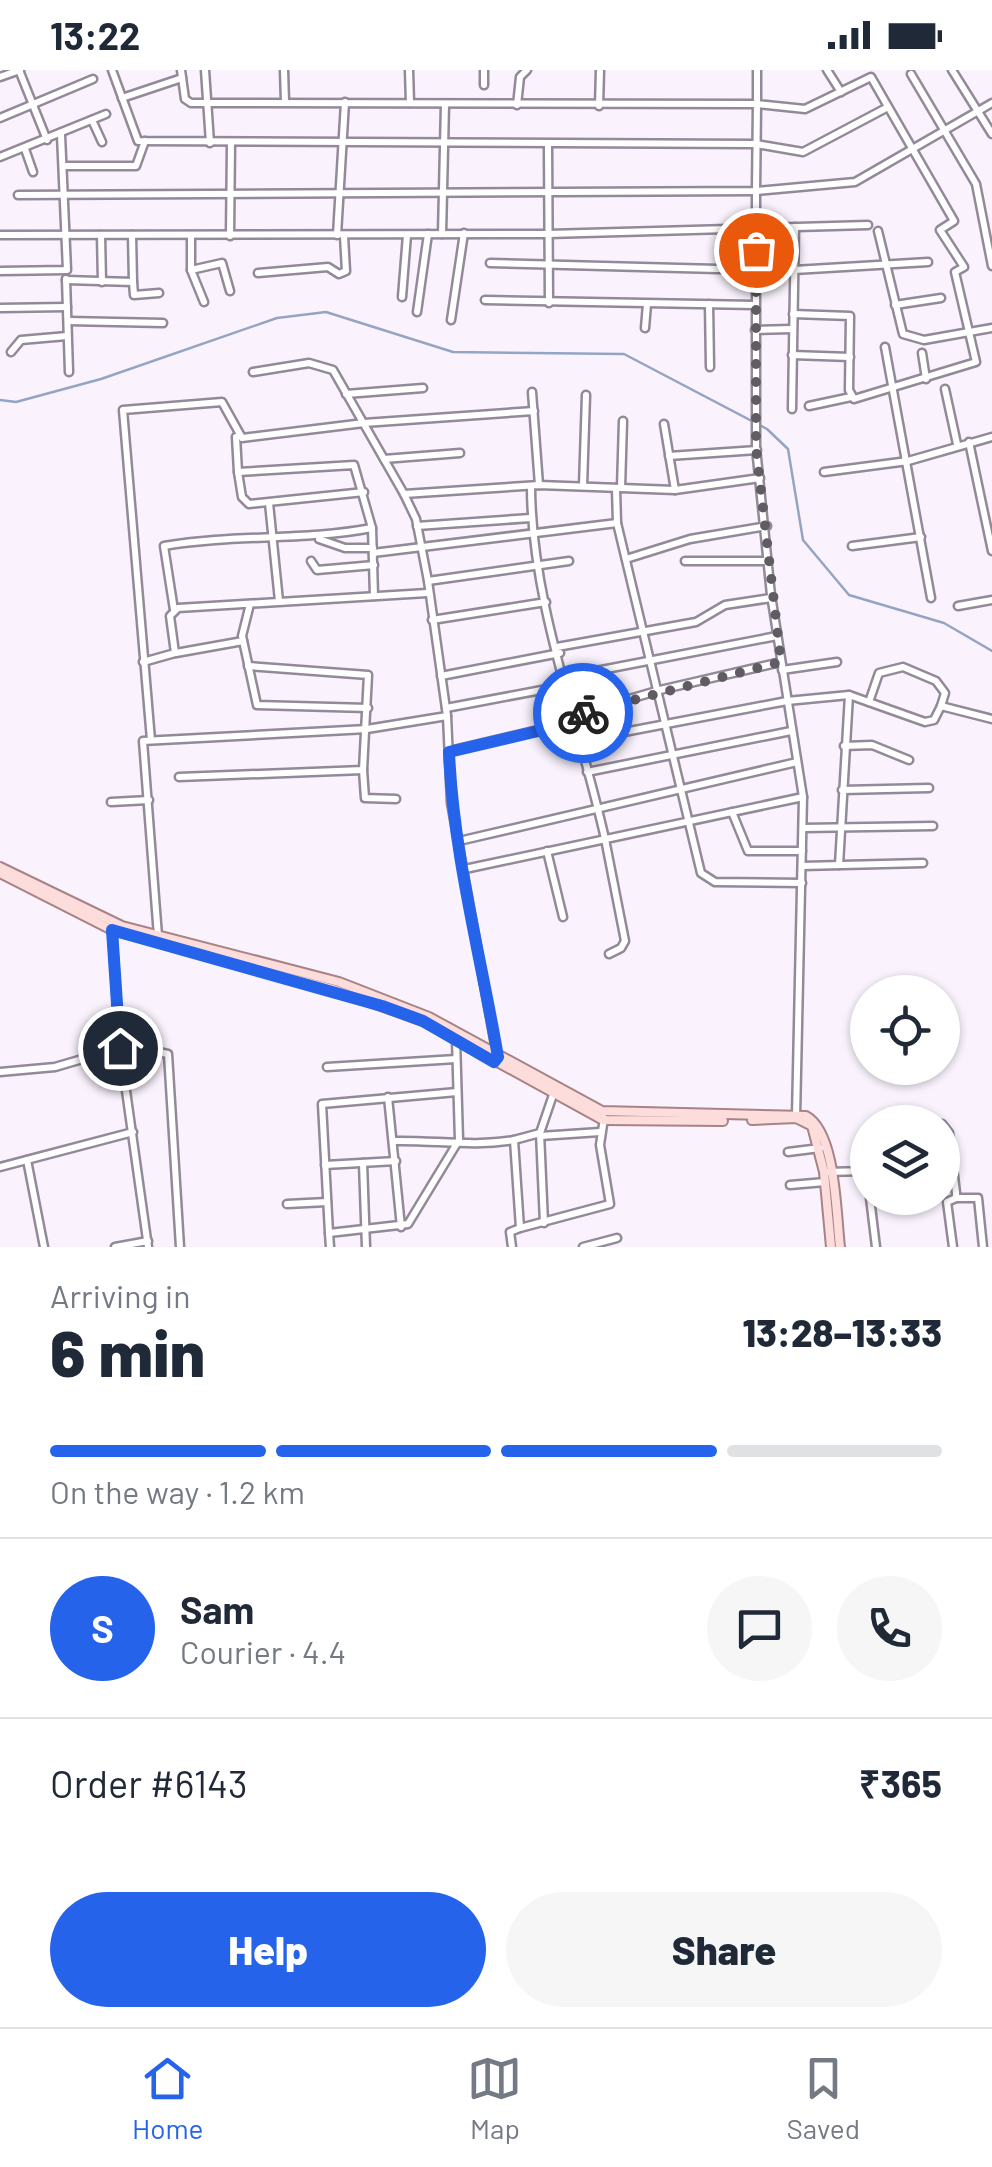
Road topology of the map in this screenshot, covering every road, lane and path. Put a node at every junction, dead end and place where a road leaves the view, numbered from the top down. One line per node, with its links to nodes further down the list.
1 (20, 70): 14 (street); 24 (street)
2 (112, 70): 18 (street)
3 (205, 70): 19 (street)
4 (284, 70): 20 (street)
5 (409, 70): 22 (street)
6 (484, 70): 16 (street)
7 (527, 70): 27 (street)
8 (600, 70): 28 (street)
9 (757, 70): 26 (street)
10 (828, 70): 17 (street)
11 (952, 70): 30 (street)
12 (182, 74): 18 (street); 19 (street)
13 (911, 74): 34 (street)
14 (0, 77)
15 (92, 79): 24 (street)
16 (484, 84)
17 (841, 92): 26 (street); 29 (street)
18 (122, 98): 38 (street)
19 (207, 102): 20 (street); 40 (street)
20 (285, 102): 21 (street)
21 (346, 102): 22 (street); 42 (street)
22 (410, 103): 25 (street)
23 (992, 103): 30 (street)
24 (33, 104): 32 (street); 37 (street)
25 (444, 104): 27 (street); 43 (street)
26 (757, 104): 28 (street); 44 (street)
27 (517, 105): 28 (street)
28 (599, 106)
29 (888, 106): 44 (street); 47 (street)
30 (978, 111): 34 (street); 35 (street)
31 (106, 114): 33 (street)
32 (0, 118)
33 (92, 120): 36 (street); 39 (street)
34 (947, 130): 47 (street); 78 (street)
35 (992, 134)
36 (62, 135): 37 (street); 49 (street)
37 (47, 140): 46 (street)
38 (145, 141): 40 (street); 49 (street)
39 (102, 142)
40 (210, 144): 41 (street)
41 (231, 144): 42 (street); 52 (street)
42 (342, 144): 43 (street); 53 (street)
43 (443, 144): 45 (street); 54 (street)
44 (756, 144): 45 (street); 51 (street)
45 (548, 146): 57 (street)
46 (25, 149): 48 (street); 50 (street)
47 (913, 150): 51 (street); 110 (street)
48 (0, 158)
49 (66, 166): 56 (street)
50 (33, 172)
51 (756, 191): 57 (street); 60 (street)
52 (230, 193): 53 (street); 56 (street); 72 (street)
53 (339, 193): 54 (street); 73 (street)
54 (442, 193): 57 (street); 65 (street)
55 (18, 194): 56 (street)
56 (67, 194): 63 (street)
57 (548, 194): 66 (street)
58 (868, 225): 59 (street)
59 (795, 227): 60 (street); 82 (street)
60 (757, 229): 66 (street); 81 (street)
61 (878, 231): 77 (street)
62 (464, 233): 65 (street); 66 (street); 103 (street)
63 (67, 234): 67 (street); 70 (street); 79 (street)
64 (428, 234): 65 (street); 69 (street); 101 (street)
65 (442, 234)
66 (548, 234): 76 (street)
67 (0, 235)
68 (132, 235): 70 (street); 71 (street); 87 (street)
69 (407, 235): 73 (street); 90 (street)
70 (102, 236): 86 (street)
71 (191, 236): 72 (street); 80 (street)
72 (230, 236): 73 (street)
73 (340, 236): 84 (street)
74 (928, 262): 77 (street)
75 (490, 264): 76 (street)
76 (549, 265): 81 (street); 94 (street)
77 (886, 266): 82 (street); 98 (street)
78 (992, 266)
79 (67, 270): 83 (street); 85 (street)
80 (191, 270): 88 (street); 93 (street)
81 (756, 270): 97 (street)
82 (794, 270): 102 (street)
83 (0, 271)
84 (258, 274)
85 (66, 280): 86 (street); 99 (street)
86 (102, 282): 87 (street)
87 (133, 282): 89 (street)
88 (230, 292)
89 (159, 293)
90 (402, 298)
91 (941, 298): 98 (street)
92 (484, 300): 94 (street)
93 (204, 302)
94 (549, 303): 95 (street)
95 (646, 304): 96 (street); 106 (street)
96 (709, 304): 97 (street); 117 (street)
97 (755, 304): 109 (street)
98 (894, 305): 110 (street)
99 (67, 307): 100 (street); 104 (street)
100 (0, 308)
101 (416, 312)
102 (792, 314): 108 (street); 116 (street)
103 (451, 320)
104 (68, 321): 105 (street); 111 (street)
105 (163, 323)
106 (646, 328)
107 (992, 328): 110 (street)
108 (792, 329): 109 (street); 115 (street)
109 (755, 330): 138 (street)
110 (972, 334): 120 (street)
111 (68, 336): 113 (street); 118 (street)
112 (885, 347): 123 (street)
113 (11, 352)
114 (922, 353): 120 (street)
115 (792, 355): 116 (street); 129 (street)
116 (850, 357): 127 (street)
117 (710, 368)
118 (69, 372)
119 (253, 372): 125 (street)
120 (926, 379): 123 (street)
121 (423, 388): 125 (street)
122 (945, 389): 137 (street)
123 (894, 390): 127 (street); 142 (street)
124 (532, 392): 130 (street)
125 (346, 394): 132 (street)
126 (586, 396): 147 (street)
127 (852, 398): 128 (street)
128 (809, 406)
129 (792, 409)
130 (534, 412): 132 (street); 146 (street)
131 (623, 421): 148 (street)
132 (364, 423): 134 (street); 141 (street)
133 (664, 424): 140 (street)
134 (236, 435): 143 (street); 193 (street)
135 (992, 436): 136 (street)
136 (969, 442): 137 (street); 154 (street)
137 (957, 444): 142 (street)
138 (757, 449): 140 (street); 145 (street)
139 (460, 452): 141 (street)
140 (669, 456): 149 (street)
141 (384, 459): 151 (street)
142 (908, 460): 144 (street); 162 (street)
143 (238, 472): 150 (street); 152 (street)
144 (824, 472)
145 (760, 478): 149 (street); 158 (street)
146 (535, 486): 147 (street); 151 (street); 155 (street)
147 (583, 486): 148 (street)
148 (618, 488): 149 (street); 156 (street)
149 (675, 490)
150 (364, 492): 152 (street); 159 (street)
151 (404, 494): 157 (street)
152 (269, 503): 161 (street)
153 (992, 504): 154 (street)
154 (982, 506): 167 (street)
155 (532, 518): 157 (street); 160 (street)
156 (617, 523): 160 (street); 168 (street)
157 (417, 526): 164 (street)
158 (766, 526): 168 (street); 171 (street)
159 (372, 528): 163 (street); 166 (street)
160 (533, 532): 164 (street); 173 (street)
161 (272, 536): 163 (street); 181 (street); 185 (street)
162 (920, 537): 165 (street); 179 (street)
163 (318, 538): 166 (street)
164 (422, 545): 166 (street); 175 (street)
165 (852, 546)
166 (374, 550): 174 (street)
167 (992, 551)
168 (626, 559): 187 (street)
169 (569, 561): 173 (street)
170 (685, 561): 171 (street)
171 (768, 561): 178 (street)
172 (311, 562): 174 (street)
173 (540, 564): 175 (street); 182 (street)
174 (374, 565): 177 (street)
175 (428, 581): 176 (street)
176 (427, 592): 177 (street); 186 (street)
177 (374, 596): 181 (street)
178 (771, 598): 187 (street); 188 (street)
179 (932, 598)
180 (992, 600): 184 (street)
181 (279, 602): 183 (street)
182 (546, 602): 186 (street); 190 (street)
183 (250, 604): 185 (street); 189 (street)
184 (958, 606)
185 (174, 610): 191 (street)
186 (432, 620): 197 (street)
187 (644, 632): 190 (street); 192 (street)
188 (777, 636): 192 (street); 196 (street)
189 (243, 640): 191 (street); 195 (street)
190 (558, 650): 197 (street); 198 (street)
191 (175, 653): 193 (street)
192 (650, 660): 198 (street); 199 (street)
193 (143, 662): 211 (street)
194 (837, 662): 196 (street)
195 (248, 666): 204 (street); 204 (street)
196 (782, 666): 199 (street); 201 (street)
197 (441, 676): 205 (street)
198 (567, 681): 205 (street); 206 (street)
199 (660, 690): 206 (street); 208 (street)
200 (849, 695): 201 (street); 202 (street); 213 (street)
201 (787, 701): 208 (street); 210 (street)
202 (869, 702): 203 (street); 203 (street)
203 (941, 706): 207 (street)
204 (368, 708): 209 (street)
205 (447, 712): 209 (street); 214 (street)
206 (576, 718): 212 (street); 214 (street)
207 (992, 719)
208 (667, 723): 212 (street); 215 (street)
209 (366, 730): 211 (street); 218 (street)
210 (791, 732): 215 (street); 217 (street)
211 (151, 740): 226 (street)
212 (582, 740): 219 (street)
213 (844, 746): 216 (street); 223 (street)
214 (449, 752): 235 (street)
215 (673, 752): 219 (street); 221 (street)
216 (910, 760)
217 (797, 762): 221 (street); 224 (street)
218 (363, 770): 220 (street); 225 (street)
219 (587, 772): 228 (street)
220 (179, 777)
221 (681, 787): 228 (street); 230 (street)
222 (929, 788): 223 (street)
223 (842, 790): 232 (street)
224 (803, 797): 229 (street); 233 (street)
225 (396, 799)
226 (149, 800): 227 (street); 246 (street)
227 (111, 802)
228 (594, 810): 234 (street); 235 (street)
229 (732, 812): 230 (street); 236 (street)
230 (688, 821): 234 (street); 243 (street)
231 (933, 826): 232 (street)
232 (841, 827): 233 (street); 239 (street)
233 (802, 828): 236 (street)
234 (605, 839): 237 (street); 247 (street)
235 (459, 841): 241 (street)
236 (802, 850): 240 (street)
237 (546, 851): 241 (street); 244 (street)
238 (923, 862): 239 (street)
239 (839, 865): 240 (street)
240 (802, 866): 243 (street)
241 (465, 868): 251 (street)
242 (0, 870): 245 (main road); 246 (main road)
243 (802, 884): 258 (street)
244 (563, 918)
245 (112, 930): 248 (main road); 249 (street)
246 (158, 936): 251 (main road)
247 (609, 954)
248 (456, 1039): 250 (street); 251 (main road)
249 (120, 1051): 253 (street); 259 (street); 290 (street)
250 (456, 1060): 252 (street); 254 (street)
251 (496, 1060): 255 (main road)
252 (326, 1068)
253 (0, 1072)
254 (457, 1092): 256 (street); 263 (street)
255 (553, 1092): 257 (main road); 262 (street)
256 (388, 1097): 265 (street); 271 (street)
257 (604, 1116): 258 (main road); 260 (street)
258 (796, 1116): 261 (main road)
259 (133, 1132): 268 (street); 287 (street)
260 (600, 1132): 262 (street); 281 (street)
261 (820, 1134): 266 (main road); 274 (main road)
262 (540, 1135): 264 (street); 281 (street)
263 (459, 1140): 264 (street); 265 (street); 282 (street)
264 (514, 1140): 283 (street)
265 (393, 1141): 269 (street)
266 (820, 1148): 267 (street); 274 (main road)
267 (788, 1152)
268 (27, 1160): 272 (street); 288 (street)
269 (396, 1161): 270 (street); 282 (street)
270 (363, 1163): 271 (street); 284 (street)
271 (326, 1165): 277 (street)
272 (0, 1167)
273 (850, 1173): 274 (street)
274 (826, 1175): 275 (street); 295 (main road); 296 (main road)
275 (790, 1185)
276 (960, 1198): 299 (street)
277 (327, 1202): 278 (street); 285 (street)
278 (287, 1204)
279 (872, 1215): 297 (street)
280 (949, 1215): 298 (street)
281 (544, 1223): 283 (street)
282 (401, 1227): 284 (street)
283 (520, 1228): 293 (street)
284 (368, 1230): 285 (street); 292 (street)
285 (329, 1233): 291 (street)
286 (617, 1238): 294 (street)
287 (148, 1244): 289 (street)
288 (44, 1247)
289 (115, 1247)
290 (180, 1247)
291 (330, 1247)
292 (366, 1247)
293 (512, 1247)
294 (582, 1247)
295 (832, 1247)
296 (840, 1247)
297 (876, 1247)
298 (953, 1247)
299 (983, 1247)

